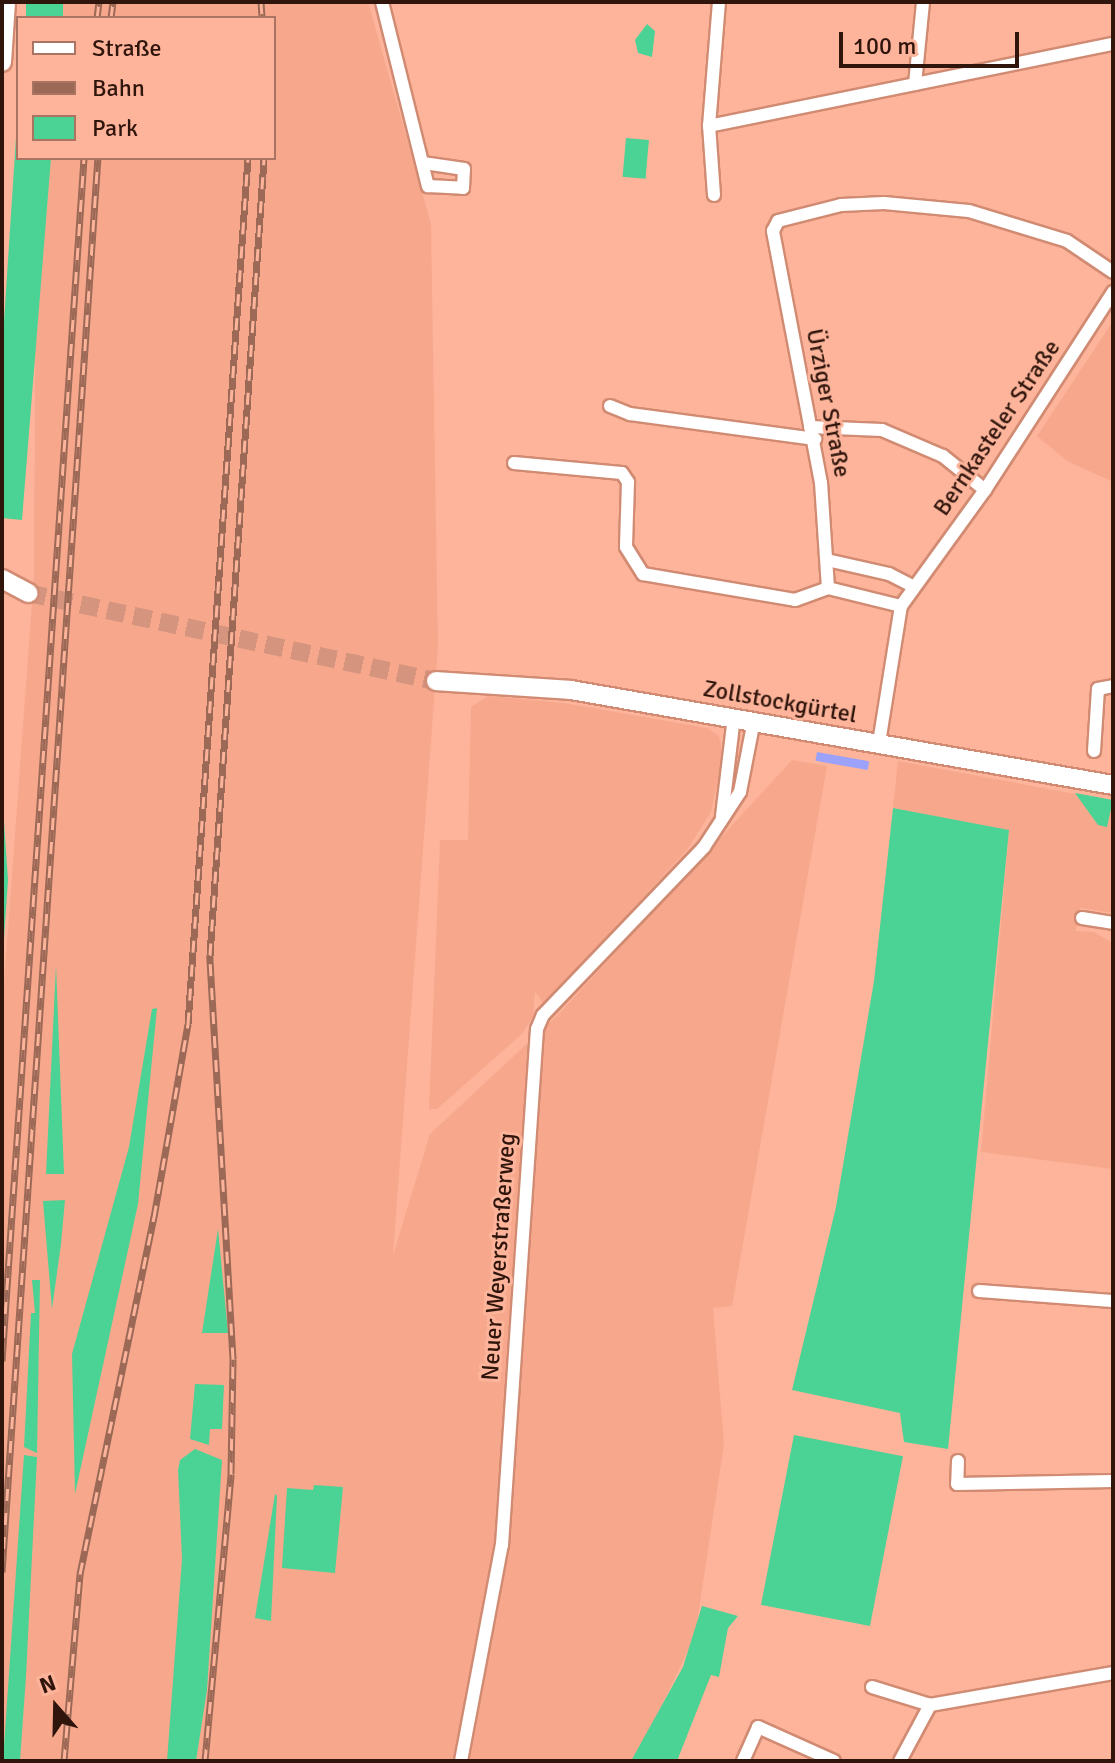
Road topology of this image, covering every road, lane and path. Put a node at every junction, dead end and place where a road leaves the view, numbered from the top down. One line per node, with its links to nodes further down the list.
1 (6, 2): 5 (main road)
2 (382, 2): 10 (street)
3 (719, 2): 9 (street)
4 (923, 2): 8 (street)
5 (3, 35): 7 (main road)
6 (1113, 44): 8 (street)
7 (2, 62)
8 (915, 84): 9 (street)
9 (709, 126): 11 (street)
10 (424, 163)
11 (714, 195)
12 (1113, 272): 15 (street, Ürziger Straße)
13 (1113, 292): 17 (street, Bernkasteler Straße)
14 (610, 406): 15 (street)
15 (812, 433): 17 (street); 18 (street, Ürziger Straße)
16 (514, 463): 21 (street)
17 (985, 490): 20 (street, Bernkasteler Straße)
18 (827, 560): 20 (street); 21 (street, Ürziger Straße)
19 (2, 579): 22 (main road)
20 (913, 586): 23 (street, Bernkasteler Straße)
21 (828, 588): 23 (street)
22 (2, 589)
23 (901, 606): 28 (street, Bernkasteler Straße)
24 (436, 681): 26 (main road, Zollstockgürtel)
25 (1113, 686): 29 (street)
26 (734, 717): 27 (main road, Zollstockgürtel); 31 (street, Neuer Weyerstraßerweg)
27 (754, 720): 28 (main road, Zollstockgürtel); 31 (street, Neuer Weyerstraßerweg)
28 (879, 743): 30 (main road, Zollstockgürtel)
29 (1094, 751)
30 (1113, 785)
31 (720, 823): 41 (street, Neuer Weyerstraßerweg)
32 (1082, 918): 33 (street)
33 (1113, 923)
34 (979, 1291): 35 (street)
35 (1113, 1301)
36 (958, 1461): 37 (street)
37 (1113, 1481)
38 (1113, 1673): 40 (street)
39 (872, 1687): 40 (street)
40 (930, 1705): 44 (street)
41 (461, 1761)
42 (743, 1761): 43 (street)
43 (834, 1761)
44 (900, 1761)

